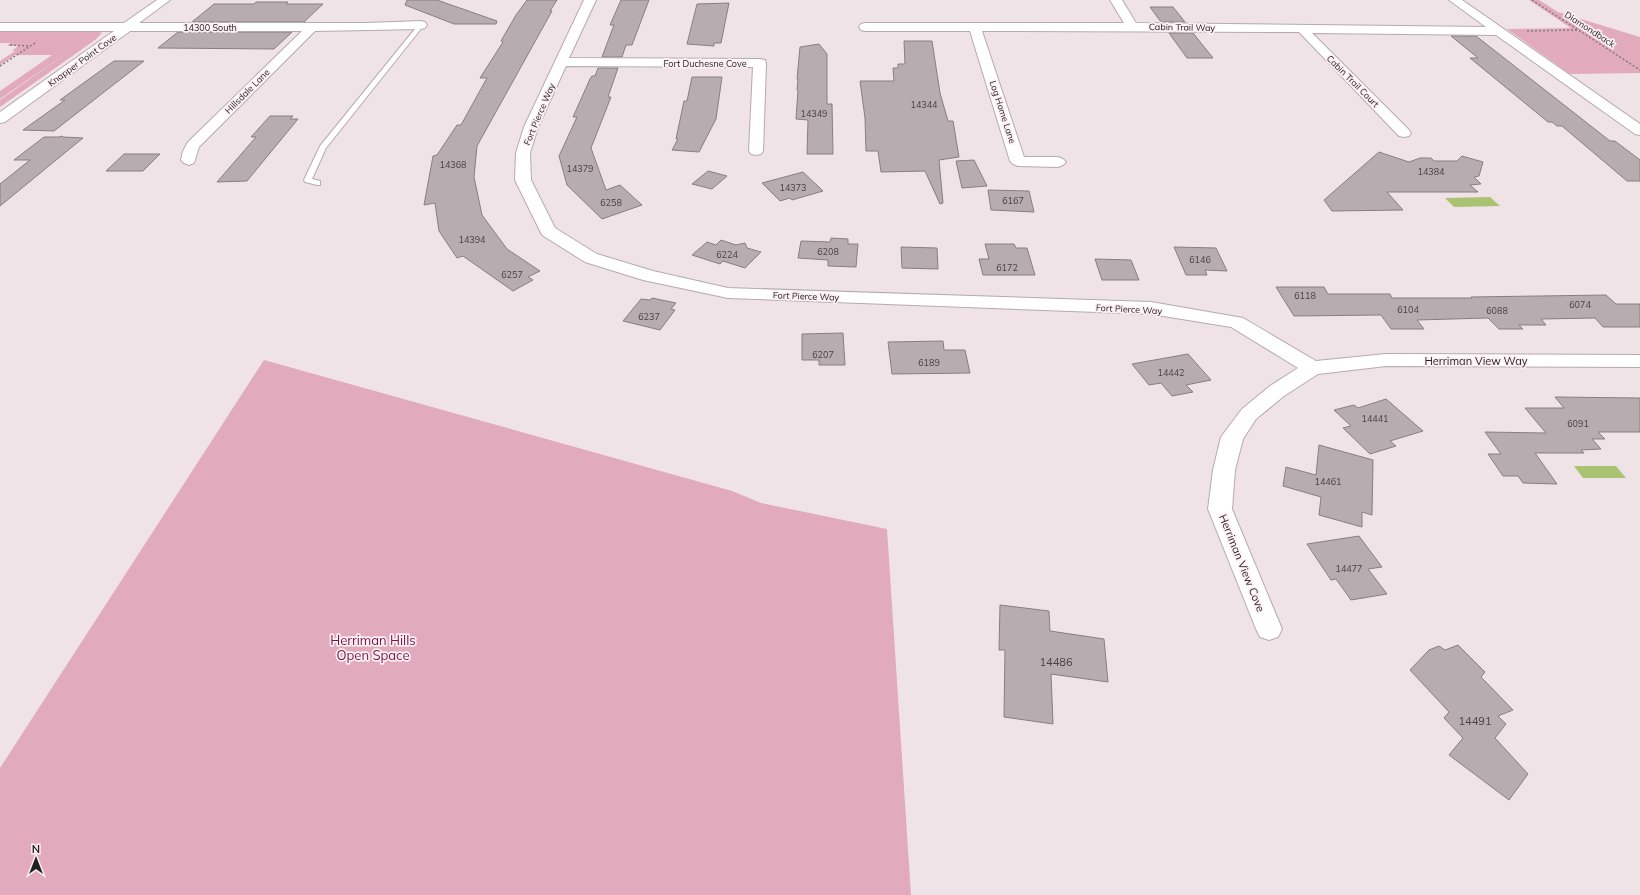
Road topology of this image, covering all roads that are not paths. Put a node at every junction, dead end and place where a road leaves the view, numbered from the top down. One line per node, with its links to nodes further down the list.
1 (164, 0): 7 (street, Knapper Point Cove)
2 (590, 0): 14 (street, Fort Pierce Way)
3 (1116, 0): 11 (street)
4 (1456, 0): 13 (street)
5 (421, 26): 8 (street, 14300 South); 21 (lane)
6 (0, 27): 7 (street, 14300 South)
7 (126, 27): 8 (street, 14300 South); 15 (street, Knapper Point Cove)
8 (312, 27): 19 (street, Hillsdale Lane)
9 (865, 27): 10 (street, Cabin Trail Way)
10 (975, 27): 11 (street, Cabin Trail Way); 20 (street, Log Home Lane)
11 (1132, 27): 12 (street, Cabin Trail Way)
12 (1302, 29): 13 (street, Cabin Trail Way); 17 (street, Cabin Trail Court)
13 (1499, 31): 16 (street)
14 (562, 62): 18 (street, Fort Duchesne Cove); 23 (street, Fort Pierce Way)
15 (0, 119)
16 (1640, 131)
17 (1404, 133)
18 (756, 151)
19 (189, 160)
20 (1058, 162)
21 (317, 184)
22 (1640, 361): 23 (street, Herriman View Way)
23 (1313, 368): 24 (street, Herriman View Cove)
24 (1269, 629)

